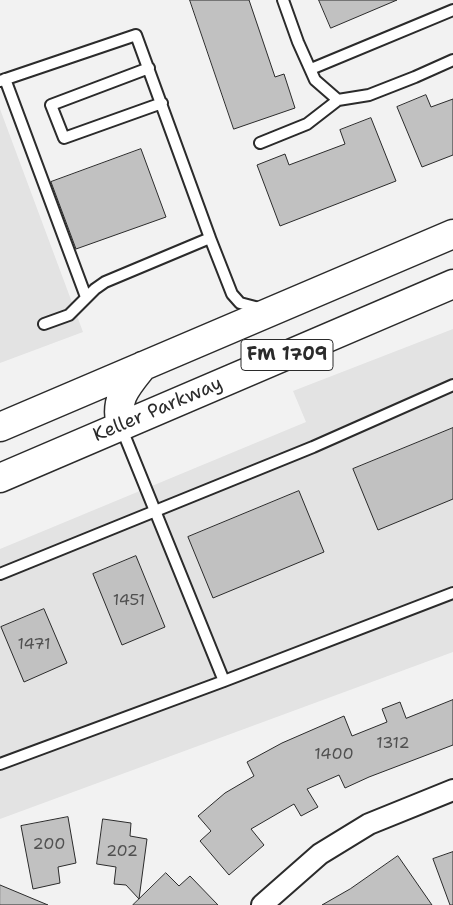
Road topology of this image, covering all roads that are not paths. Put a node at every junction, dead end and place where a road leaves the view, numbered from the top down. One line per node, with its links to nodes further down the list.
1 (283, 0): 5 (lane)
2 (453, 10): 5 (lane)
3 (453, 60): 7 (lane)
4 (149, 68): 6 (lane); 8 (lane); 8 (lane)
5 (310, 69): 7 (lane)
6 (2, 80): 13 (lane)
7 (338, 100): 9 (lane)
8 (162, 103): 11 (lane)
9 (260, 143)
10 (453, 234): 14 (main road, FM 1709)
11 (210, 238): 13 (lane); 14 (lane)
12 (451, 289): 18 (main road, Keller Parkway / FM 1709)
13 (86, 298): 15 (lane)
14 (271, 311): 16 (main road, FM 1709)
15 (44, 324)
16 (143, 366): 18 (main road); 19 (main road, FM 1709)
17 (453, 385): 21 (lane)
18 (121, 426): 20 (main road, Keller Parkway / FM 1709); 21 (lane)
19 (0, 427)
20 (0, 478)
21 (155, 510): 22 (lane); 24 (lane)
22 (0, 574)
23 (453, 593): 24 (lane)
24 (224, 681): 25 (lane)
25 (0, 764)
26 (453, 790): 27 (street)
27 (262, 905)

